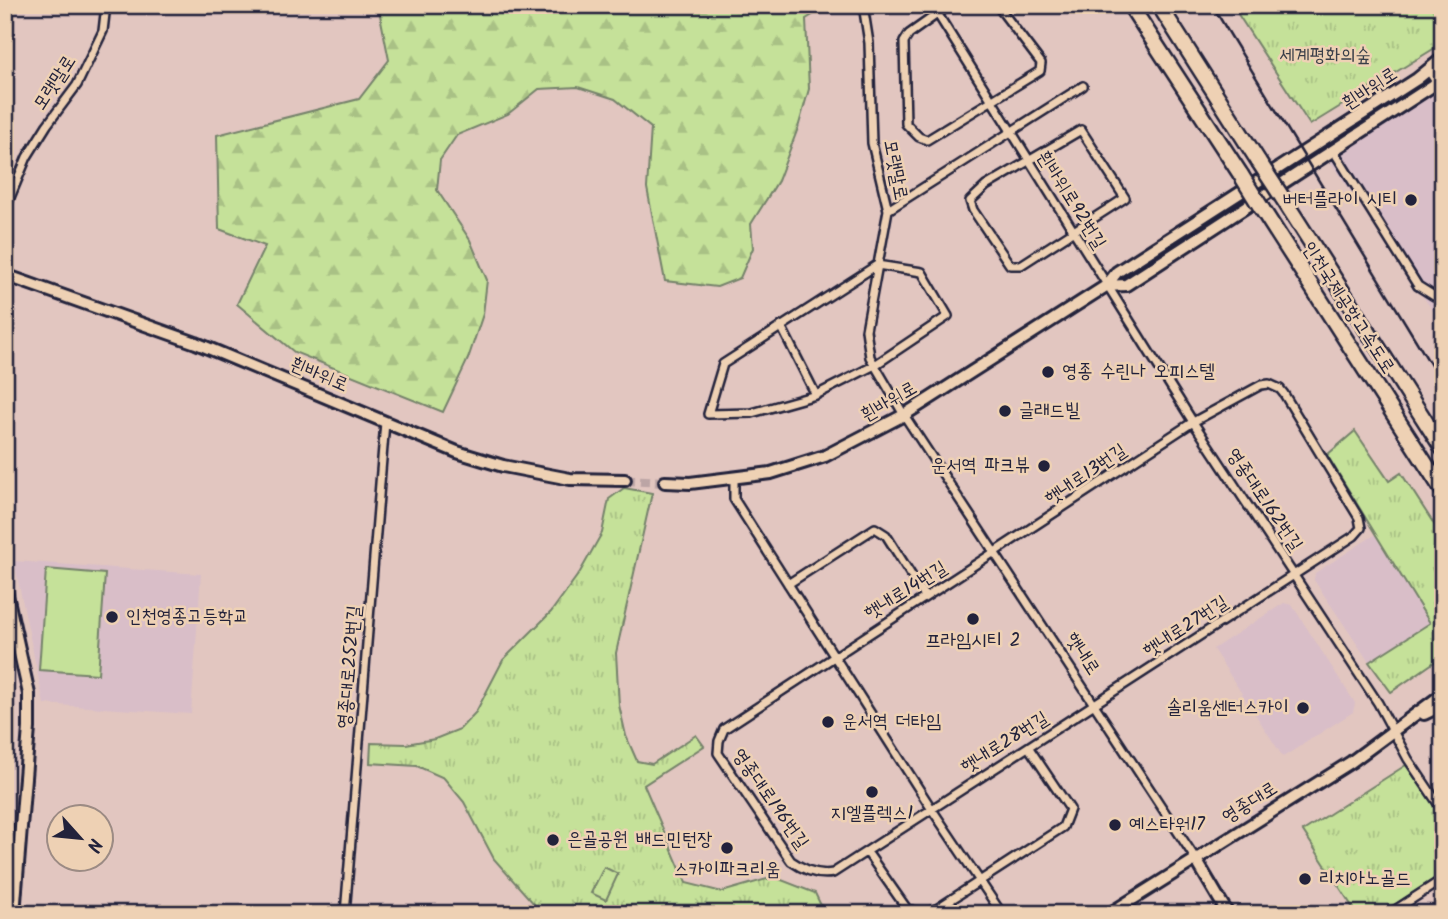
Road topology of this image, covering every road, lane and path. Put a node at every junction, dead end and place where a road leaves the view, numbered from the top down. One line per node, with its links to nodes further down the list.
1 (106, 5): 20 (street, 모랫말로)
2 (863, 5): 19 (street, 모랫말로)
3 (932, 5): 9 (street, 흰바위로92번길)
4 (950, 5): 9 (street)
5 (998, 5): 15 (street)
6 (1121, 5): 11 (highway)
7 (1130, 5): 11 (highway, 인천국제공항고속도로)
8 (1159, 5): 32 (highway, 인천국제공항고속도로, bridge)
9 (937, 13): 15 (street, 흰바위로92번길); 15 (street)
10 (1442, 62): 12 (street, 흰바위로)
11 (1170, 67): 36 (highway, 인천국제공항고속도로, bridge)
12 (1428, 71): 13 (street); 24 (street, 흰바위로)
13 (1441, 85): 17 (street, 흰바위로)
14 (1083, 86): 16 (street)
15 (990, 102): 16 (street, 흰바위로92번길)
16 (1010, 131): 18 (street, 흰바위로92번길); 19 (street)
17 (1332, 150): 24 (street, 흰바위로); 25 (street)
18 (1027, 161): 21 (street, 흰바위로92번길); 21 (street); 21 (street)
19 (888, 210): 22 (street, 모랫말로)
20 (5, 213)
21 (1073, 233): 24 (street, 흰바위로92번길)
22 (877, 265): 26 (street); 27 (street, 모랫말로); 27 (street)
23 (5, 275): 30 (street, 흰바위로)
24 (1106, 286): 29 (street, 흰바위로); 31 (street, 영종대로162번길)
25 (1443, 295)
26 (782, 326): 28 (street); 28 (street)
27 (875, 365): 28 (street); 29 (street, 모랫말로)
28 (816, 395)
29 (904, 415): 33 (street, 흰바위로); 37 (street, 햇내로)
30 (386, 422): 34 (street, 흰바위로); 56 (street, 영종대로252번길)
31 (1193, 422): 37 (street, 햇내로13번길); 38 (street, 영종대로162번길); 38 (street, 햇내로13번길)
32 (1443, 449)
33 (734, 478): 35 (street, 흰바위로); 39 (street)
34 (625, 480)
35 (664, 482)
36 (1443, 491)
37 (995, 554): 41 (street, 햇내로14번길); 44 (street, 햇내로)
38 (1294, 575): 44 (street, 햇내로27번길); 47 (street, 영종대로162번길)
39 (788, 584): 41 (street); 42 (street)
40 (5, 586): 55 (street)
41 (925, 597): 42 (street, 햇내로14번길)
42 (835, 656): 49 (street); 51 (street, 영종대로196번길)
43 (1443, 694): 46 (street, 영종대로)
44 (1095, 704): 48 (street, 햇내로28번길); 52 (street, 햇내로)
45 (1443, 705): 46 (street, 영종대로)
46 (1408, 721): 47 (street, 영종대로)
47 (1393, 732): 50 (street, 영종대로162번길); 52 (street, 영종대로)
48 (1029, 748): 49 (street, 햇내로28번길); 54 (street)
49 (931, 808): 51 (street, 영종대로196번길); 54 (street)
50 (1443, 811)
51 (867, 852): 54 (street)
52 (1195, 858): 58 (street, 영종대로); 59 (street, 햇내로)
53 (1443, 879): 60 (street)
54 (979, 881): 57 (street)
55 (15, 914)
56 (345, 914)
57 (1002, 914)
58 (1109, 914)
59 (1228, 914)
60 (1389, 914)

